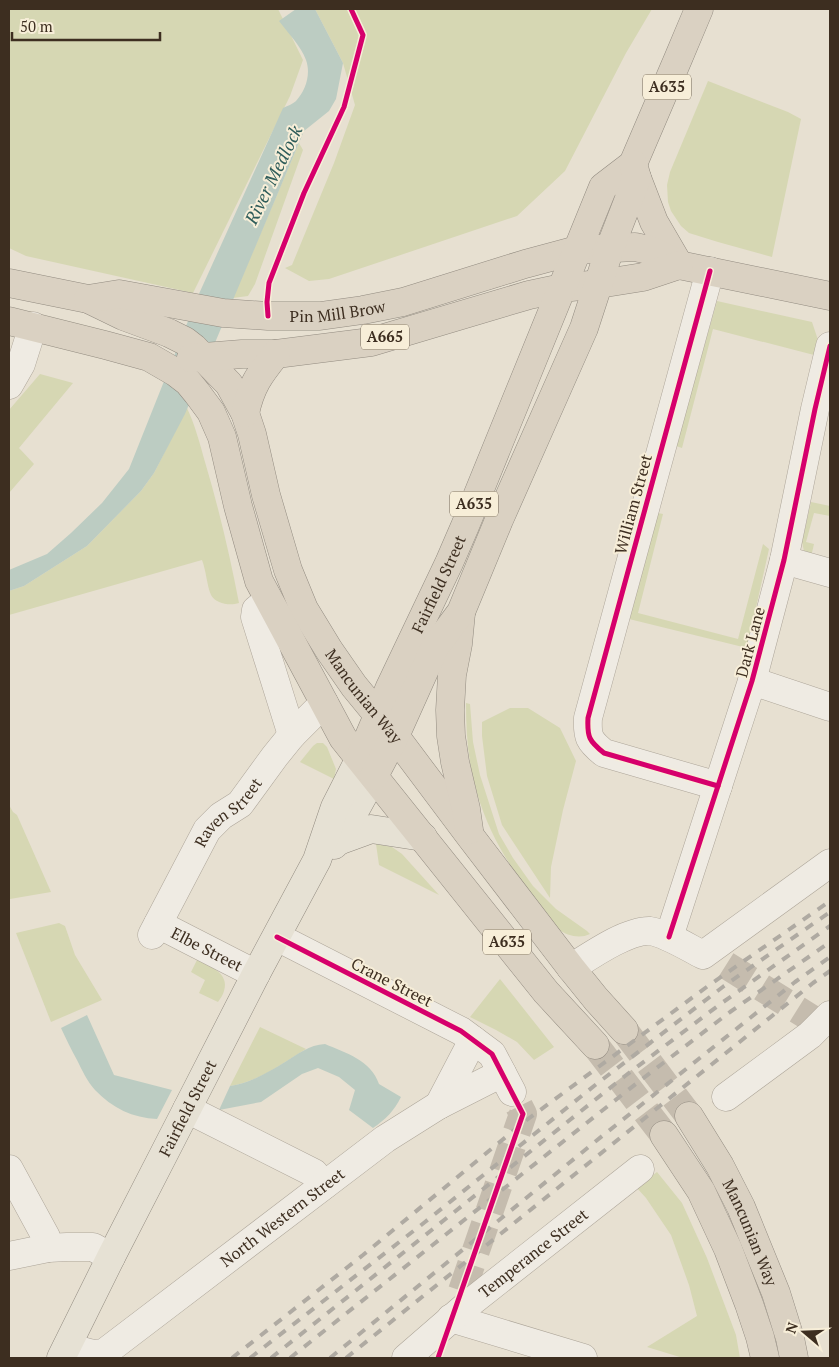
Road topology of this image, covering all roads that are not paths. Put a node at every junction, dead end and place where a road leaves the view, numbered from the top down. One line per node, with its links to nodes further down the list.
1 (698, 9): 2 (highway, A635)
2 (635, 171): 3 (highway, A635); 4 (highway, A635); 5 (highway)
3 (610, 248): 4 (highway, Pin Mill Brow / A665); 5 (highway, A665); 8 (highway, Fairfield Street / A635)
4 (577, 250): 9 (highway, Fairfield Street / A635); 11 (highway, Pin Mill Brow / A665)
5 (679, 265): 6 (highway, A665); 8 (highway, Pin Mill Brow)
6 (710, 271): 10 (highway, A665); 31 (street, William Street)
7 (9, 283): 11 (highway, A665)
8 (599, 284): 9 (highway, Pin Mill Brow); 23 (highway, Fairfield Street / A635)
9 (562, 288): 14 (highway, Pin Mill Brow / A665); 27 (highway, Fairfield Street / A635)
10 (830, 296)
11 (88, 300): 15 (highway, Mancunian Way / A665)
12 (21, 324): 16 (highway, Pin Mill Brow / A665); 17 (street)
13 (830, 346): 20 (street, Dark Lane)
14 (276, 354): 15 (highway, Pin Mill Brow / A665); 19 (highway)
15 (204, 358): 16 (highway, Pin Mill Brow / A665); 19 (highway, Mancunian Way / A665)
16 (156, 360): 18 (highway, A665)
17 (9, 385)
18 (211, 412): 22 (highway, Mancunian Way / A635)
19 (245, 413): 27 (highway, Mancunian Way / A635)
20 (784, 560): 21 (street); 24 (street, Dark Lane)
21 (830, 573)
22 (268, 600): 25 (highway, Mancunian Way / A635); 28 (street)
23 (461, 612): 29 (highway, Fairfield Street / A635); 32 (highway, Fairfield Street / A635)
24 (752, 681): 26 (street); 31 (street, Dark Lane)
25 (324, 703): 28 (street, Raven Street); 30 (highway, Mancunian Way / A635)
26 (830, 707)
27 (377, 716): 29 (highway, Mancunian Way / A635); 30 (highway, Fairfield Street / A635)
28 (292, 735): 37 (street, Raven Street)
29 (395, 736): 30 (highway, Fairfield Street / A635); 32 (highway, Mancunian Way / A635)
30 (367, 767): 33 (highway, Mancunian Way / A635); 34 (main road, Fairfield Street); 35 (main road, Fairfield Street)
31 (718, 786): 39 (street, Dark Lane)
32 (470, 836): 40 (highway, Mancunian Way / A635)
33 (423, 837): 34 (main road); 44 (highway, Mancunian Way / A635)
34 (338, 841): 35 (main road, Fairfield Street)
35 (318, 860): 38 (main road, Fairfield Street)
36 (830, 863): 39 (street)
37 (155, 929): 41 (street, Elbe Street)
38 (277, 937): 41 (main road, Fairfield Street); 45 (street, Crane Street)
39 (669, 938): 40 (street)
40 (571, 968): 43 (highway, Mancunian Way / A635)
41 (256, 974): 48 (main road, Fairfield Street)
42 (824, 1022): 46 (street)
43 (624, 1030)
44 (595, 1045)
45 (495, 1065): 47 (street, North Western Street); 47 (street)
46 (726, 1097)
47 (439, 1105): 53 (street, North Western Street)
48 (187, 1109): 53 (street); 56 (main road, Fairfield Street)
49 (689, 1116): 65 (highway, Mancunian Way)
50 (664, 1135): 64 (highway, Mancunian Way)
51 (9, 1169): 54 (street)
52 (640, 1169): 58 (street, Temperance Street)
53 (324, 1185): 60 (street, North Western Street)
54 (48, 1248): 55 (street); 56 (street)
55 (9, 1256)
56 (111, 1256): 59 (main road, Fairfield Street)
57 (462, 1291): 58 (street)
58 (451, 1318): 61 (street, Temperance Street); 62 (street); 63 (street)
59 (64, 1353): 60 (street, North Western Street)
60 (106, 1356)
61 (406, 1358)
62 (438, 1358)
63 (583, 1358)
64 (765, 1358)
65 (794, 1358)

